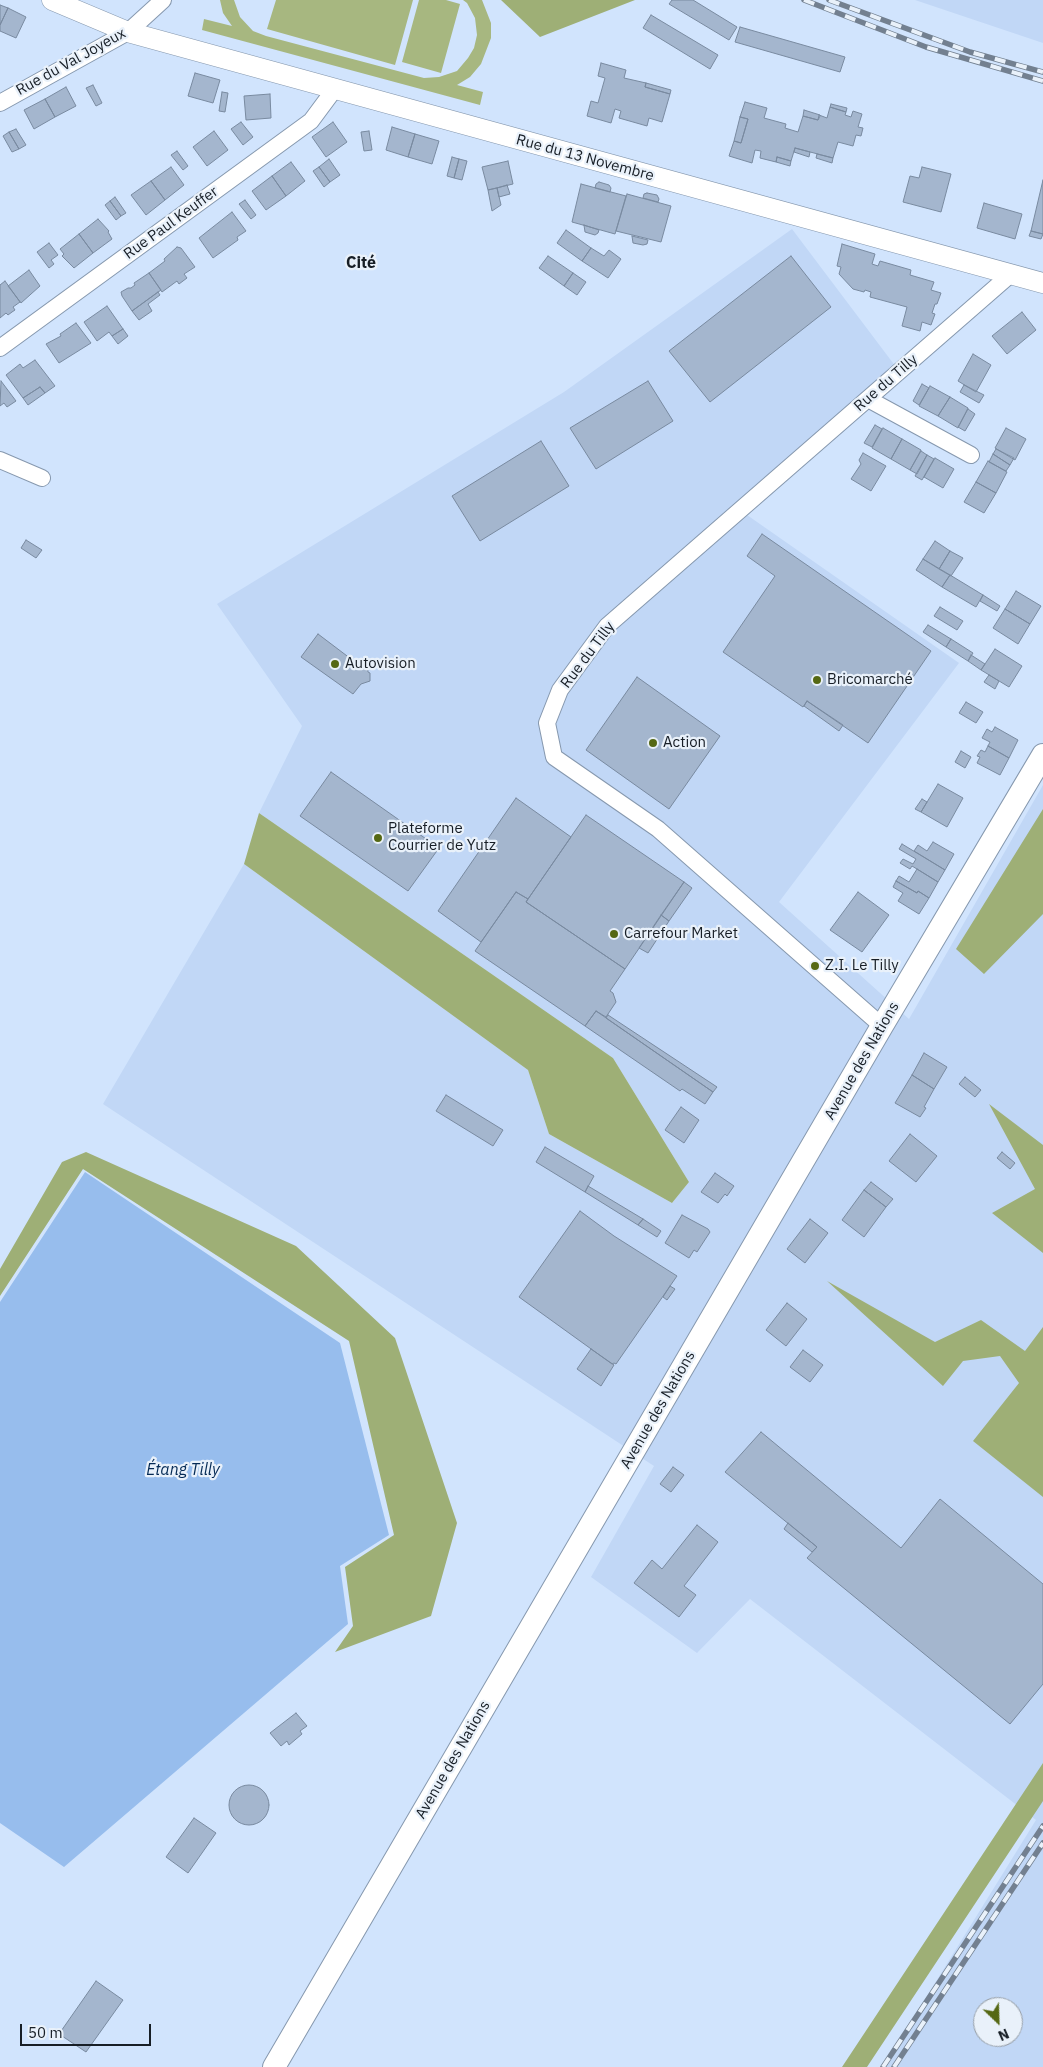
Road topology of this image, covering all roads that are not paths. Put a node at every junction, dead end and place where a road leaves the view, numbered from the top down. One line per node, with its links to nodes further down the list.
1 (52, 0): 3 (street, Rue du 13 Novembre)
2 (163, 0): 3 (street, Rue du Val Joyeux)
3 (128, 32): 4 (street, Rue du 13 Novembre); 5 (street, Rue du Val Joyeux)
4 (334, 90): 6 (street, Rue du 13 Novembre); 8 (street, Rue Paul Keuffer)
5 (0, 103)
6 (1011, 274): 7 (street, Rue du 13 Novembre); 9 (street, Rue du Tilly)
7 (1043, 283)
8 (0, 348)
9 (868, 398): 10 (street); 14 (street, Rue du Tilly)
10 (971, 455)
11 (0, 460): 12 (street)
12 (42, 478)
13 (1043, 755): 14 (main road, Avenue des Nations)
14 (882, 1026): 15 (main road, Avenue des Nations)
15 (274, 2067)

